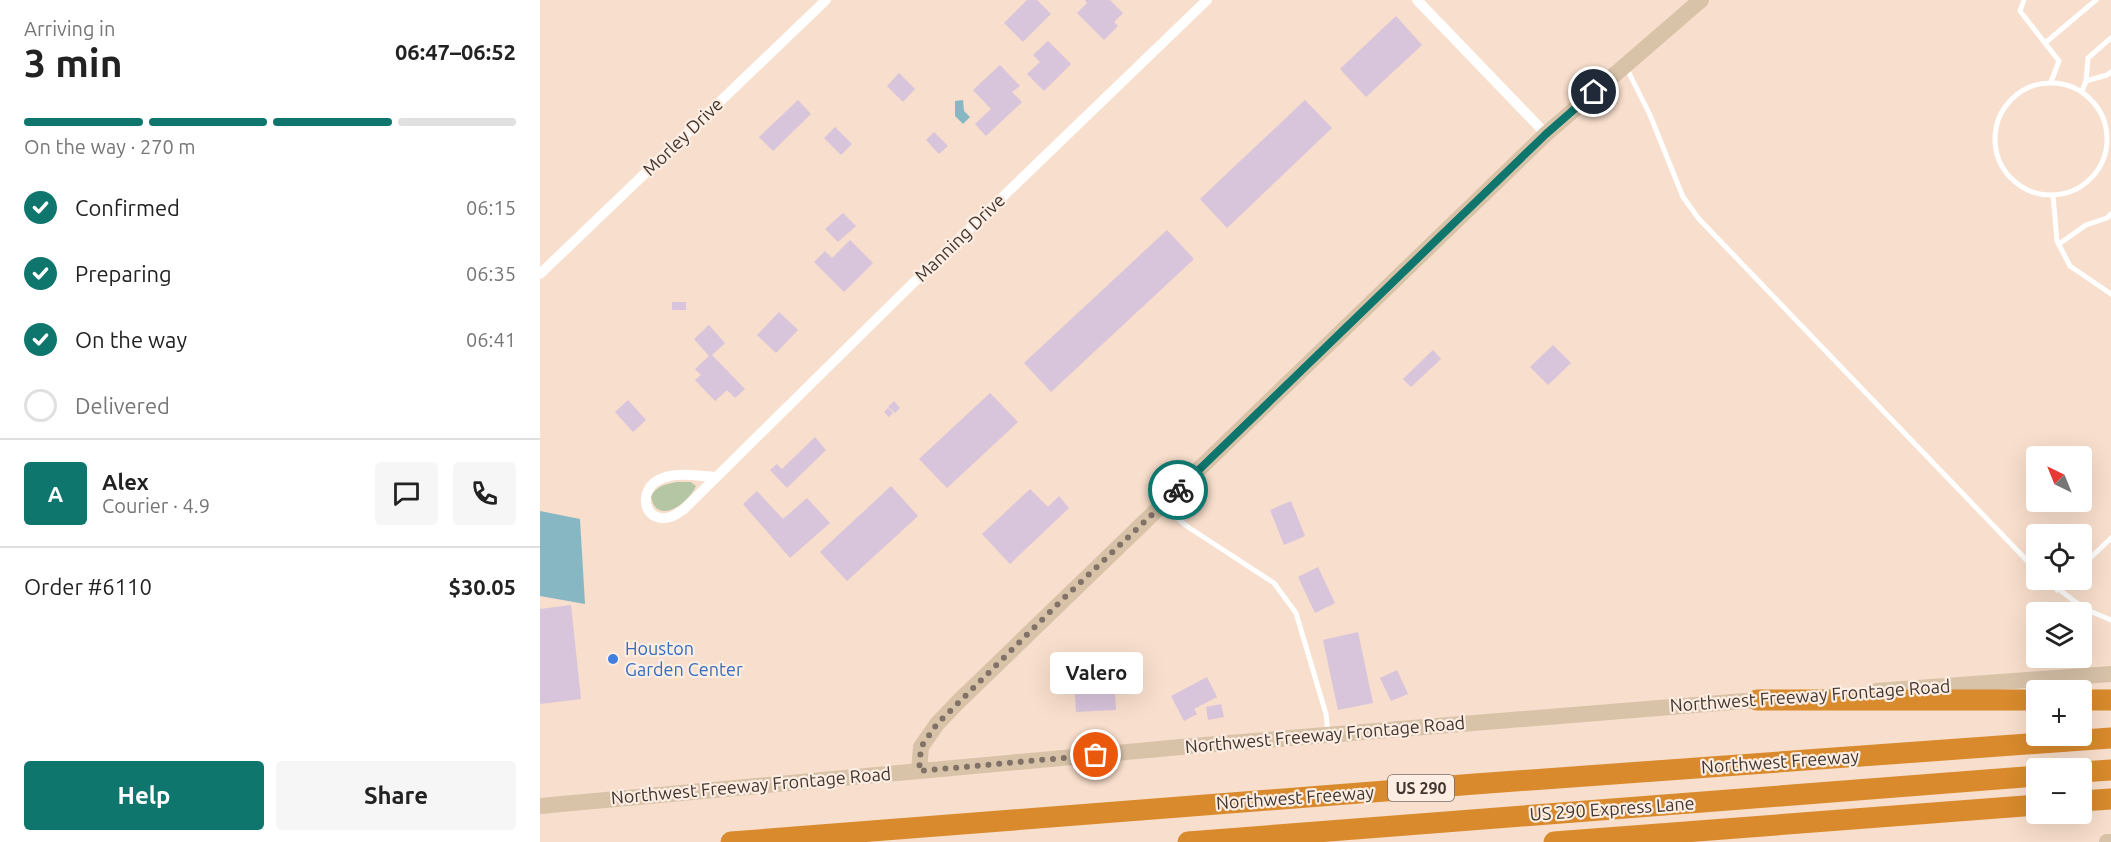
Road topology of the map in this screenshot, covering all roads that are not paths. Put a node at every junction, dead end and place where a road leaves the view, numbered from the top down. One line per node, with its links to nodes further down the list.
1 (826, 0): 18 (street, Morley Drive)
2 (1207, 0): 20 (street, Manning Drive)
3 (1417, 0): 14 (street)
4 (1701, 0): 9 (main road)
5 (2024, 0): 8 (lane)
6 (2096, 0): 8 (lane)
7 (2111, 38): 11 (lane)
8 (2045, 43): 12 (lane)
9 (1625, 65): 14 (main road); 24 (lane)
10 (2111, 72): 11 (lane)
11 (2086, 81): 13 (lane)
12 (2051, 82): 13 (lane); 15 (lane)
13 (2082, 91): 15 (lane)
14 (1546, 134): 21 (main road)
15 (2053, 195): 17 (lane)
16 (2111, 214): 17 (lane)
17 (2059, 244): 19 (lane)
18 (540, 274)
19 (2111, 294)
20 (715, 477): 20 (street, Manning Drive)
21 (1162, 505): 32 (lane); 35 (main road)
22 (2111, 538): 23 (lane)
23 (2092, 556)
24 (2026, 560)
25 (2057, 590): 26 (lane)
26 (2111, 620)
27 (2111, 674): 28 (main road, Northwest Freeway Frontage Road)
28 (1757, 700): 29 (highway); 32 (main road, Northwest Freeway Frontage Road)
29 (2026, 700)
30 (2092, 700): 31 (highway)
31 (2111, 700)
32 (1329, 735): 35 (main road, Northwest Freeway Frontage Road)
33 (2111, 738): 42 (highway, Northwest Freeway / US 290)
34 (2111, 770): 36 (highway)
35 (919, 771): 40 (main road, Northwest Freeway Frontage Road)
36 (2092, 771)
37 (2026, 777): 43 (highway, US 290 Express Lane)
38 (2111, 799): 39 (highway)
39 (2092, 800)
40 (540, 806)
41 (2026, 806): 44 (highway)
42 (731, 842)
43 (1188, 842)
44 (1554, 842)

